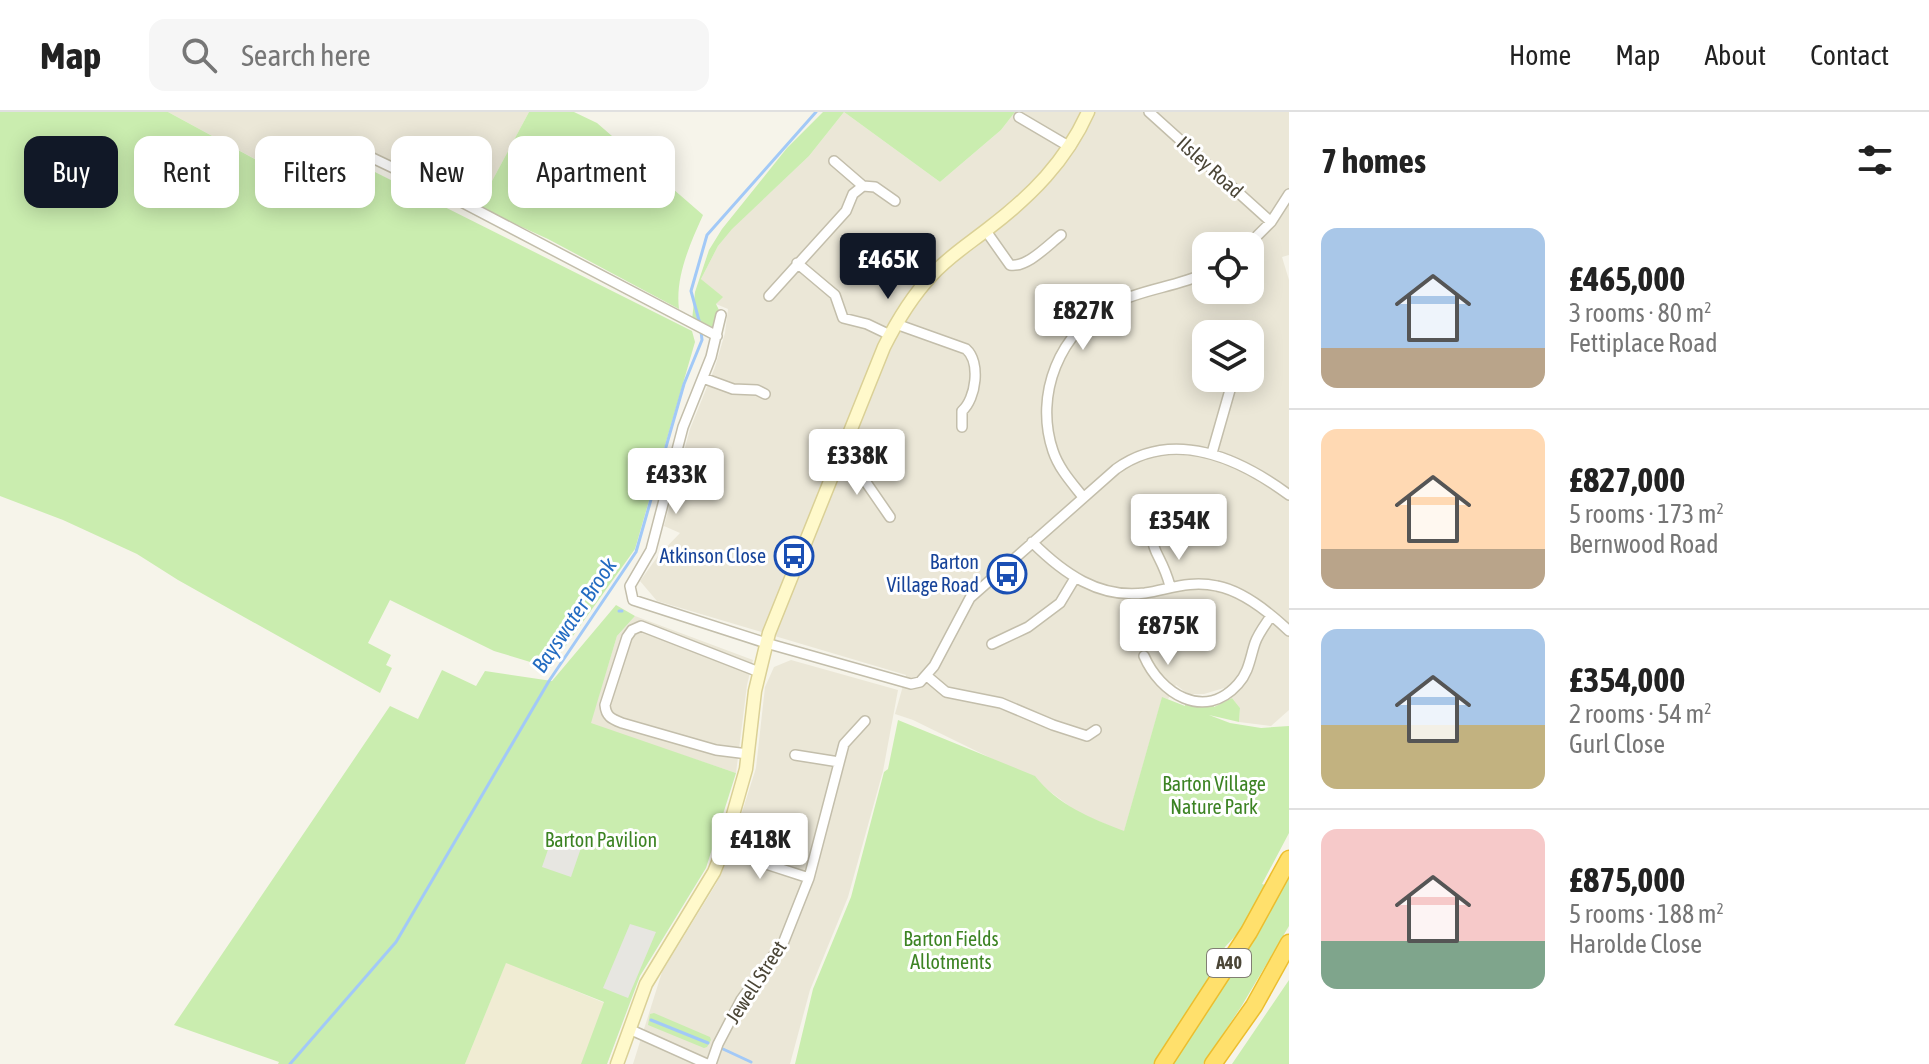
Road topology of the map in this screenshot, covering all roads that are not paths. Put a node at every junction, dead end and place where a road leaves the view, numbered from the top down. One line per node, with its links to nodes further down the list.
1 (1088, 112): 4 (street)
2 (1149, 112): 10 (street, Ilsley Road)
3 (1019, 117): 4 (street)
4 (1070, 147): 11 (street)
5 (375, 159): 19 (street)
6 (834, 161): 7 (street)
7 (863, 186): 9 (street); 14 (street)
8 (1289, 194): 10 (street)
9 (895, 201)
10 (1271, 222): 12 (street)
11 (986, 231): 13 (street); 18 (street)
12 (1261, 232)
13 (1061, 235)
14 (797, 263): 16 (street); 18 (street)
15 (1192, 278): 27 (street)
16 (769, 296)
17 (721, 315): 19 (street)
18 (893, 330): 23 (street); 25 (street)
19 (712, 334): 20 (street)
20 (703, 378): 21 (street); 35 (street)
21 (761, 389)
22 (1229, 392): 24 (street)
23 (962, 427)
24 (1212, 453): 26 (street); 27 (street)
25 (837, 463): 29 (street); 35 (street)
26 (1289, 495)
27 (1083, 497): 30 (street)
28 (1159, 505): 32 (street)
29 (890, 517)
30 (1032, 542): 31 (street); 39 (street)
31 (1075, 578): 32 (street); 36 (street)
32 (1170, 586): 33 (street)
33 (1271, 616): 34 (street); 37 (street)
34 (1289, 631)
35 (766, 643): 38 (street); 39 (street)
36 (992, 644)
37 (1144, 656)
38 (759, 672): 42 (street); 42 (street)
39 (927, 676): 41 (street)
40 (865, 721): 44 (street, Jewell Street)
41 (1092, 737)
42 (748, 754): 45 (street)
43 (795, 755): 44 (street)
44 (839, 762): 47 (street, Jewell Street)
45 (723, 850): 47 (street); 49 (street)
46 (1289, 859): 52 (highway, A40)
47 (809, 878): 51 (street, Jewell Street)
48 (1289, 943): 53 (highway, A40)
49 (629, 1029): 50 (street); 51 (street)
50 (617, 1064)
51 (709, 1064)
52 (1163, 1064)
53 (1213, 1064)

